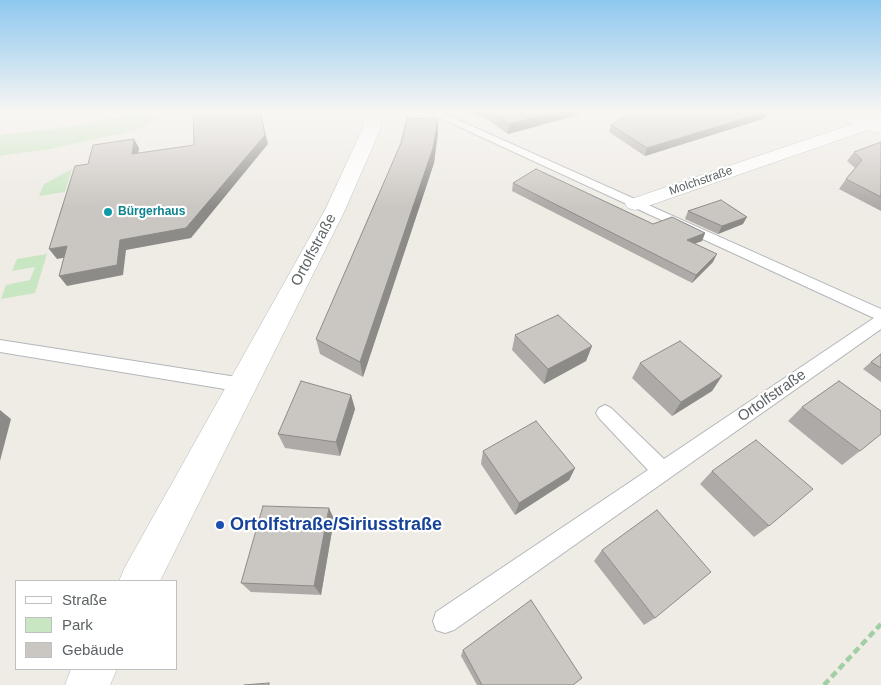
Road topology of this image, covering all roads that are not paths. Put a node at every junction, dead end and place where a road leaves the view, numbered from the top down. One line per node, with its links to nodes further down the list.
1 (365, 143): 8 (street, Ortolfstraße)
2 (500, 143): 4 (lane)
3 (822, 143): 4 (street, Molchstraße)
4 (635, 204): 5 (lane)
5 (881, 315)
6 (881, 321): 10 (lane, Ortolfstraße)
7 (0, 346): 8 (lane)
8 (243, 385): 11 (street, Ortolfstraße)
9 (606, 413): 10 (lane)
10 (662, 471): 12 (lane, Ortolfstraße)
11 (140, 580)
12 (445, 621)
13 (94, 670): 14 (street)
14 (87, 685)

